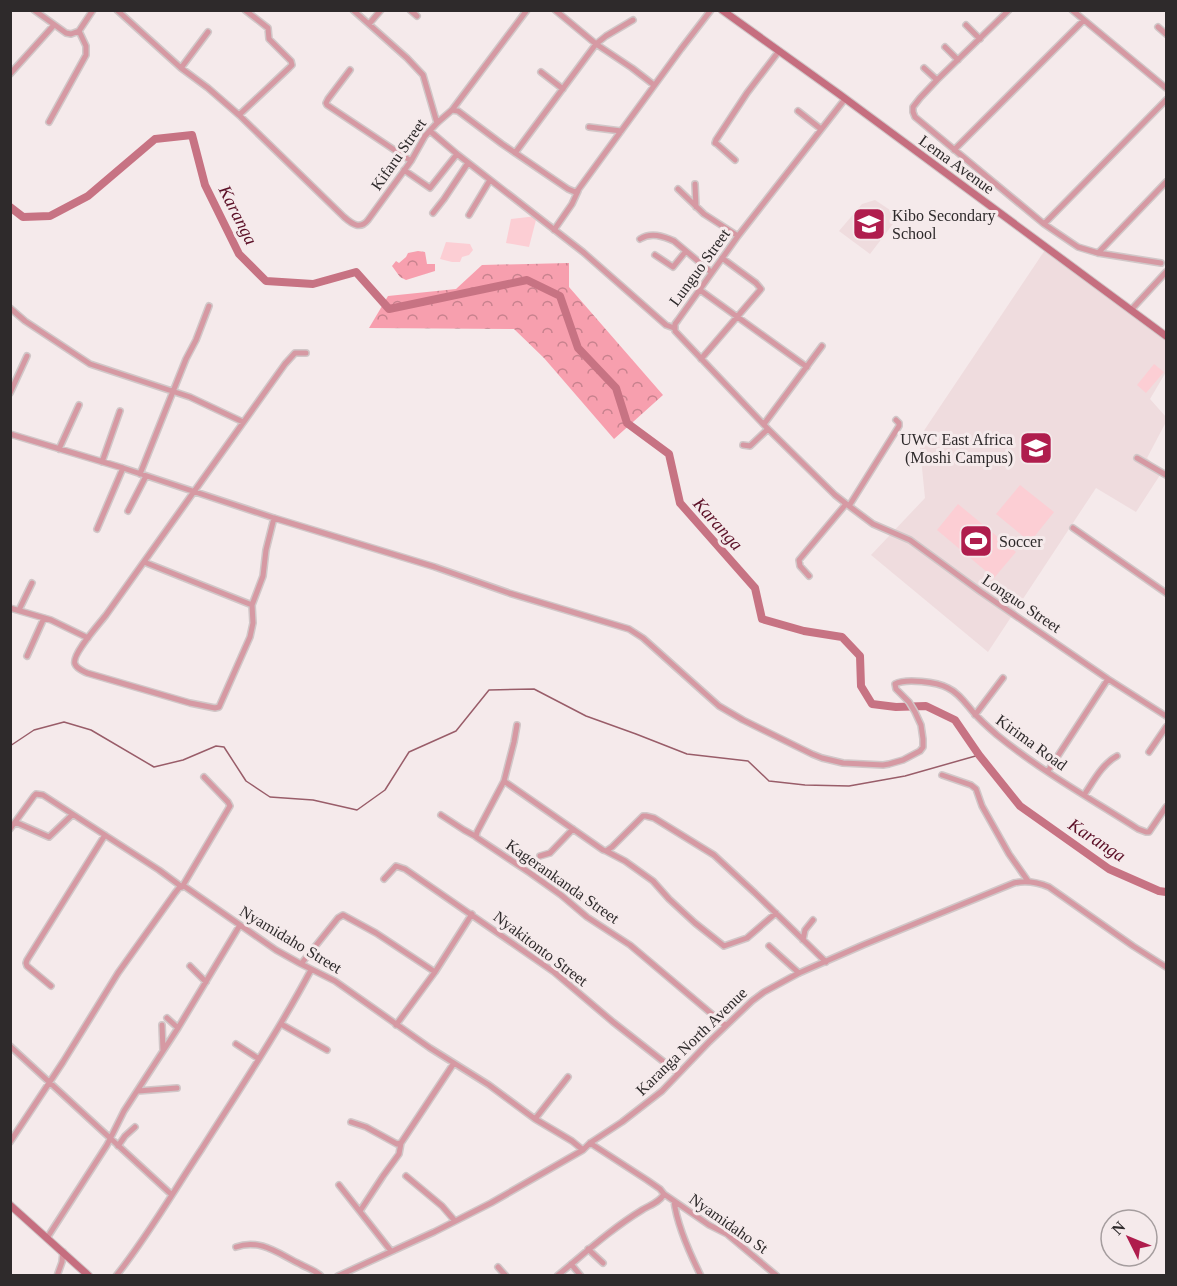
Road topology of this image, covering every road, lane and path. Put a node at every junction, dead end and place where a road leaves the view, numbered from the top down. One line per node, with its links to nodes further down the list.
1 (34, 10): 18 (street)
2 (93, 10): 21 (street)
3 (117, 10): 29 (street, Kifaru Street)
4 (245, 10): 42 (street)
5 (352, 10): 17 (street)
6 (381, 10): 17 (street)
7 (410, 10): 14 (street)
8 (527, 10): 40 (street, Kifaru Street)
9 (555, 10): 25 (street)
10 (711, 10): 35 (street)
11 (722, 10): 27 (main road, Lema Avenue)
12 (1072, 10): 16 (street)
13 (1006, 12): 24 (street)
14 (417, 16)
15 (633, 20): 25 (street)
16 (1084, 20): 37 (street); 49 (street)
17 (369, 24): 44 (street)
18 (54, 25): 21 (street); 33 (street)
19 (966, 25): 24 (street)
20 (1158, 27): 23 (street)
21 (79, 31): 43 (street)
22 (208, 32): 29 (street)
23 (1167, 34)
24 (980, 39): 28 (street)
25 (596, 44): 35 (street); 36 (street)
26 (945, 46): 28 (street)
27 (779, 51): 38 (main road, Lema Avenue); 52 (street)
28 (958, 60): 34 (street)
29 (181, 68): 42 (street, Kifaru Street)
30 (924, 68): 34 (street)
31 (350, 70): 53 (street)
32 (541, 72): 36 (street)
33 (10, 74)
34 (937, 80): 49 (street)
35 (654, 85): 48 (street)
36 (563, 88): 50 (street)
37 (1167, 88)
38 (845, 99): 46 (street, Lunguo Street); 78 (main road, Lema Avenue)
39 (1167, 100): 64 (street)
40 (452, 110): 44 (street, Kifaru Street); 50 (street)
41 (798, 111): 46 (street)
42 (239, 115): 55 (street, Kifaru Street)
43 (49, 122)
44 (437, 123): 47 (street, Kifaru Street)
45 (589, 127): 48 (street)
46 (821, 129): 66 (street, Lunguo Street)
47 (429, 131): 51 (street); 53 (street, Kifaru Street)
48 (621, 131): 60 (street)
49 (954, 150): 64 (street)
50 (515, 153): 60 (street)
51 (457, 154): 54 (street); 55 (street)
52 (735, 160)
53 (411, 161): 55 (street, Kifaru Street)
54 (468, 163): 56 (street); 62 (street)
55 (404, 170)
56 (490, 180): 63 (street); 65 (street)
57 (1167, 182): 69 (street)
58 (695, 184): 61 (street)
59 (678, 189): 61 (street)
60 (578, 190): 65 (street)
61 (696, 207): 66 (street)
62 (433, 213)
63 (468, 215)
64 (1044, 224): 69 (street)
65 (554, 230): 80 (street)
66 (738, 236): 71 (street, Lunguo Street)
67 (640, 239): 68 (street)
68 (686, 250): 70 (street); 73 (street)
69 (1098, 253): 72 (street)
70 (655, 255)
71 (722, 258): 73 (street, Lunguo Street); 79 (street)
72 (1161, 263)
73 (711, 272): 75 (street, Lunguo Street)
74 (1167, 272): 78 (street)
75 (700, 290): 79 (street); 80 (street, Lunguo Street)
76 (209, 306): 87 (street)
77 (10, 308): 87 (street)
78 (1131, 310): 81 (main road, Lema Avenue)
79 (736, 316): 85 (street); 86 (street)
80 (674, 328): 85 (street, Lunguo Street)
81 (1167, 336)
82 (822, 346): 86 (street)
83 (306, 353): 92 (street)
84 (27, 356): 88 (street)
85 (701, 359): 93 (street, Lunguo Street)
86 (807, 367): 93 (street)
87 (173, 391): 92 (street); 100 (street)
88 (10, 393)
89 (79, 405): 96 (street)
90 (120, 411): 98 (street)
91 (896, 420): 103 (street)
92 (243, 422): 102 (street)
93 (766, 427): 95 (street); 103 (street, Lunguo Street)
94 (10, 434): 96 (street)
95 (743, 445)
96 (59, 449): 98 (street)
97 (1137, 458): 101 (street)
98 (102, 462): 99 (street)
99 (123, 468): 100 (street); 108 (street)
100 (143, 475): 102 (street); 104 (street)
101 (1167, 475)
102 (194, 492): 106 (street); 109 (street)
103 (847, 505): 105 (street, Lunguo Street); 110 (street)
104 (128, 511)
105 (861, 516): 120 (street, Longuo Street)
106 (274, 518): 113 (street); 121 (street, Kirima Road)
107 (1073, 528): 112 (street)
108 (97, 530)
109 (144, 562): 113 (street); 117 (street)
110 (809, 576)
111 (32, 583): 115 (street)
112 (1167, 593)
113 (252, 605): 117 (street)
114 (10, 608): 115 (street)
115 (19, 610): 116 (street)
116 (44, 618): 117 (street); 118 (street)
117 (88, 638)
118 (27, 656)
119 (1003, 678): 121 (street)
120 (1108, 679): 122 (street, Longuo Street); 127 (street)
121 (975, 715): 127 (street, Kirima Road)
122 (1167, 716)
123 (517, 725): 130 (street)
124 (1167, 728): 125 (street)
125 (1149, 752)
126 (1117, 756): 131 (street)
127 (1048, 771): 131 (street, Kirima Road)
128 (942, 775): 143 (street)
129 (204, 777): 144 (street)
130 (504, 781): 137 (street); 139 (street)
131 (1084, 795): 132 (street, Kirima Road)
132 (1167, 807)
133 (72, 814): 135 (street); 135 (street, Nyamidaho Street); 138 (street, Nyamidaho Street)
134 (441, 814): 139 (street, Kagerankanda Street)
135 (15, 822): 136 (street)
136 (10, 829)
137 (573, 829): 140 (street); 141 (street)
138 (105, 835): 144 (street, Nyamidaho Street); 159 (street)
139 (475, 836): 164 (street, Kagerankanda Street)
140 (606, 850): 146 (street); 146 (street)
141 (540, 856)
142 (384, 879): 145 (street, Nyakitonto Street)
143 (1028, 881): 151 (street, Karanga North Avenue); 154 (street)
144 (182, 886): 148 (street, Nyamidaho Street); 174 (street)
145 (472, 914): 156 (street); 172 (street, Nyakitonto Street)
146 (776, 914): 149 (street)
147 (813, 920): 149 (street)
148 (240, 925): 152 (street, Nyamidaho Street); 158 (street)
149 (803, 940): 151 (street)
150 (769, 946): 157 (street)
151 (826, 962): 157 (street, Karanga North Avenue)
152 (300, 964): 155 (street, Nyamidaho Street); 156 (street)
153 (190, 966): 158 (street)
154 (1167, 967)
155 (311, 970): 161 (street); 163 (street, Nyamidaho Street)
156 (435, 972): 163 (street)
157 (799, 974): 164 (street, Karanga North Avenue)
158 (206, 982): 165 (street)
159 (51, 986)
160 (167, 1018): 165 (street)
161 (281, 1024): 169 (street); 170 (street)
162 (162, 1025): 168 (street)
163 (396, 1025): 171 (street, Nyamidaho Street)
164 (726, 1026): 172 (street, Karanga North Avenue)
165 (178, 1028): 168 (street)
166 (236, 1044): 170 (street)
167 (10, 1046): 174 (street)
168 (163, 1050): 176 (street)
169 (327, 1050)
170 (260, 1059): 189 (street)
171 (454, 1063): 177 (street, Nyamidaho Street); 182 (street)
172 (678, 1073): 183 (street, Karanga North Avenue)
173 (568, 1077): 177 (street)
174 (49, 1083): 180 (street); 181 (street)
175 (177, 1088): 176 (street)
176 (138, 1091): 180 (street)
177 (535, 1119): 185 (street, Nyamidaho Street)
178 (351, 1122): 182 (street)
179 (135, 1127): 184 (street)
180 (110, 1138): 184 (street); 194 (street)
181 (10, 1142)
182 (401, 1143): 192 (street)
183 (591, 1143): 185 (street, Karanga North Avenue); 188 (street, Nyamidaho St)
184 (118, 1146): 189 (street)
185 (583, 1150): 193 (street, Karanga North Avenue)
186 (406, 1176): 193 (street)
187 (339, 1185): 192 (street)
188 (664, 1194): 190 (street, Nyamidaho St); 196 (street)
189 (172, 1195): 204 (street)
190 (674, 1200): 210 (street); 211 (street, Nyamidaho St)
191 (10, 1205): 194 (main road)
192 (360, 1211): 197 (street)
193 (455, 1221): 197 (street, Karanga North Avenue)
194 (47, 1238): 198 (main road)
195 (236, 1246): 205 (street)
196 (588, 1249): 199 (street); 200 (street)
197 (391, 1251): 206 (street, Karanga North Avenue)
198 (63, 1252): 202 (street); 203 (main road)
199 (603, 1263)
200 (571, 1264): 208 (street); 209 (street)
201 (498, 1267): 207 (street)
202 (57, 1275)
203 (89, 1275)
204 (116, 1275)
205 (321, 1275)
206 (338, 1275)
207 (506, 1275)
208 (557, 1275)
209 (581, 1275)
210 (701, 1275)
211 (777, 1275)

